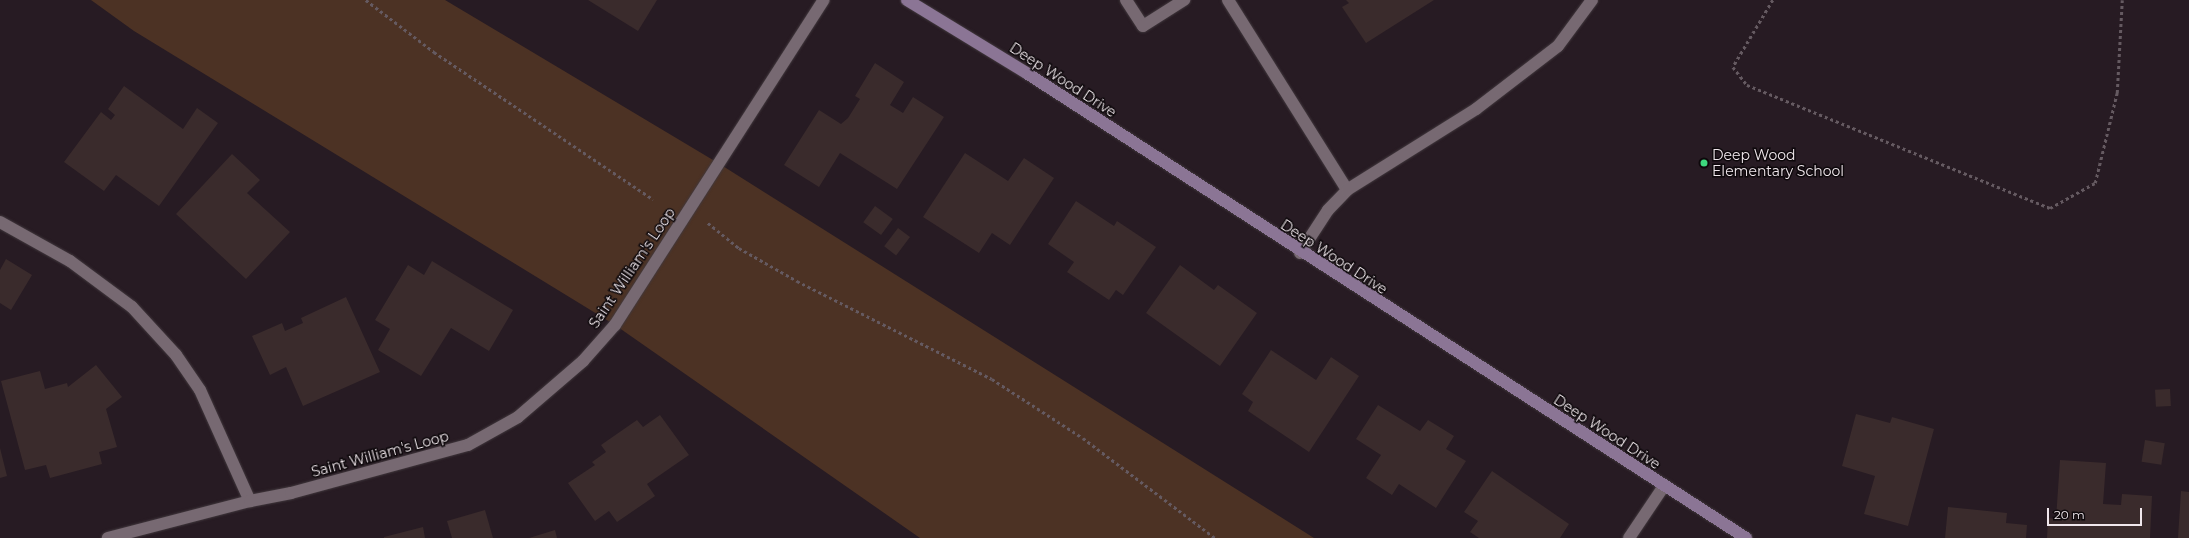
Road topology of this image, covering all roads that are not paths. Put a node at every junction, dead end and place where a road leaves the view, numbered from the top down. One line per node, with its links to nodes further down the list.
1 (824, 0): 11 (street, Saint William's Loop)
2 (907, 0): 9 (street, Deep Wood Drive)
3 (1126, 0): 4 (street)
4 (1184, 0)
5 (1228, 0): 7 (street)
6 (1592, 0): 7 (street)
7 (1347, 190): 9 (street)
8 (0, 222): 11 (street)
9 (1300, 253): 10 (street, Deep Wood Drive)
10 (1664, 486): 13 (street); 14 (street, Deep Wood Drive)
11 (250, 501): 12 (street, Saint William's Loop)
12 (108, 538)
13 (1629, 538)
14 (1746, 538)

